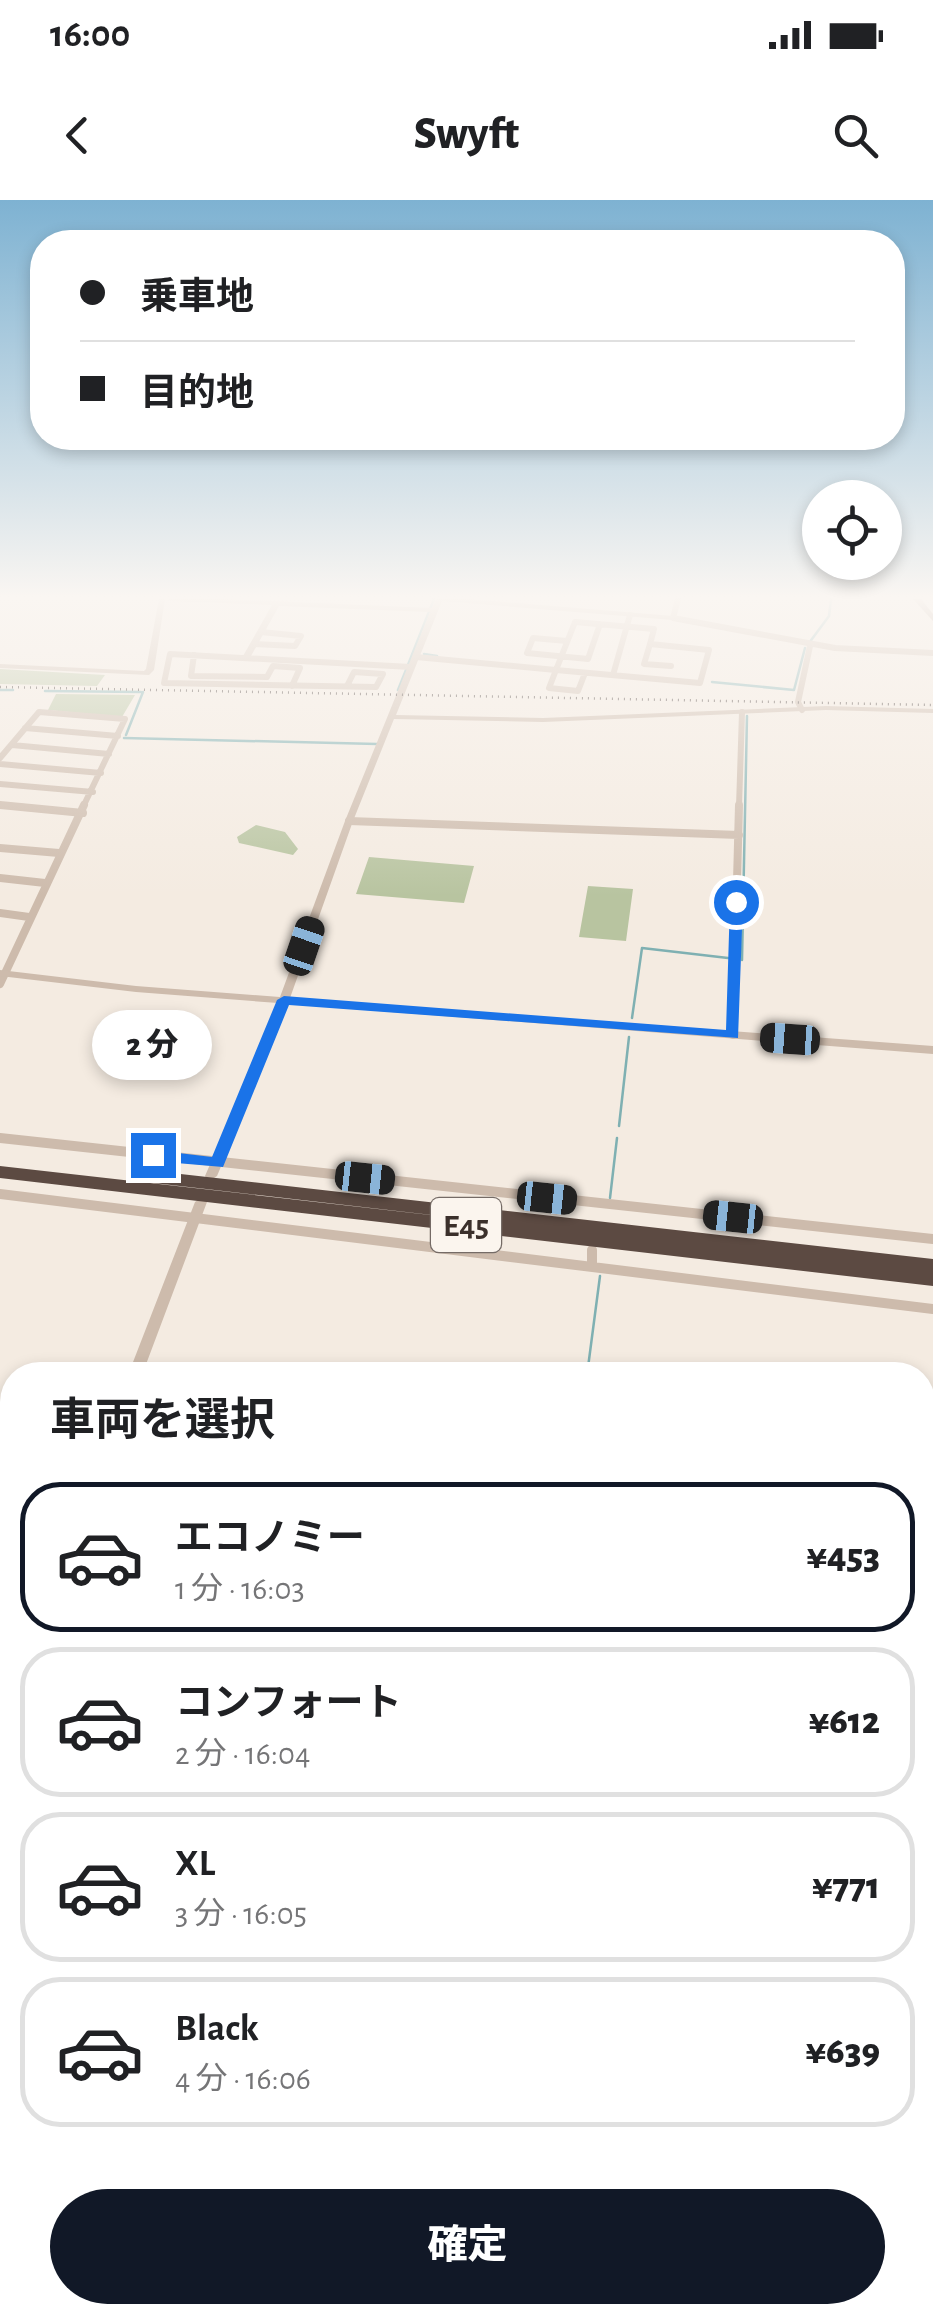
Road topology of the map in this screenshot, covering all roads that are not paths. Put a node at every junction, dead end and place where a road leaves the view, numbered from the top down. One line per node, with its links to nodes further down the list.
1 (400, 698): 6 (street)
2 (799, 698): 3 (street)
3 (802, 710): 4 (street); 5 (street)
4 (933, 711)
5 (742, 712): 6 (street); 18 (street)
6 (393, 716): 17 (street)
7 (26, 728): 8 (street); 8 (street); 9 (street)
8 (118, 736): 10 (street)
9 (12, 744): 10 (street); 11 (street)
10 (109, 754): 12 (street)
11 (0, 761): 12 (street)
12 (100, 773): 14 (street)
13 (0, 784): 14 (street)
14 (93, 792): 16 (street)
15 (0, 805): 16 (street)
16 (83, 813): 20 (street)
17 (350, 821): 18 (street); 26 (street)
18 (739, 835): 27 (street)
19 (0, 848): 20 (street)
20 (59, 853): 22 (street)
21 (0, 878): 22 (street)
22 (45, 883): 24 (street)
23 (0, 914): 24 (street)
24 (29, 917): 25 (street)
25 (2, 977): 26 (street)
26 (284, 1000): 27 (street); 31 (street)
27 (733, 1035): 28 (street)
28 (933, 1050)
29 (0, 1138): 31 (street)
30 (0, 1160): 41 (highway, E45)
31 (218, 1163): 33 (street); 36 (street)
32 (0, 1172): 43 (highway, E45)
33 (212, 1176)
34 (0, 1194): 37 (street)
35 (202, 1202): 37 (street)
36 (600, 1204): 38 (street); 39 (street)
37 (196, 1217): 42 (street); 45 (street)
38 (597, 1218)
39 (933, 1240)
40 (592, 1250): 42 (street)
41 (933, 1266)
42 (592, 1267): 44 (street)
43 (933, 1278)
44 (933, 1309)
45 (139, 1362)

